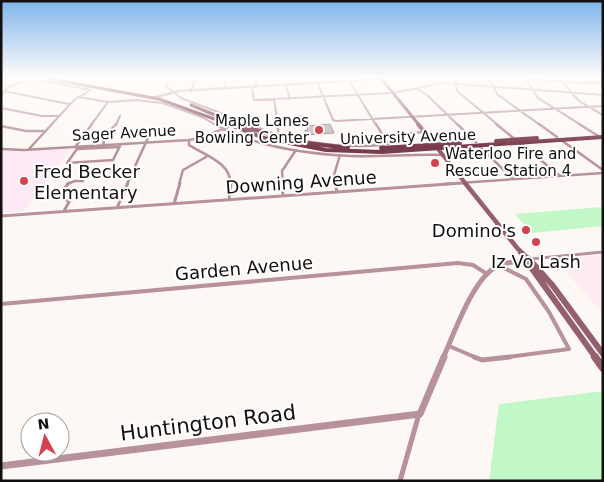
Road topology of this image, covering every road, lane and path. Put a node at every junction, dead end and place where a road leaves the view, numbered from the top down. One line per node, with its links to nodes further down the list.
1 (52, 100): 17 (street)
2 (74, 100): 17 (street)
3 (99, 100): 16 (street)
4 (166, 100): 31 (main road, University Avenue)
5 (188, 100): 30 (street)
6 (274, 100): 37 (street)
7 (325, 100): 29 (street)
8 (361, 100): 29 (street)
9 (398, 100): 28 (main road)
10 (433, 100): 24 (street)
11 (469, 100): 23 (street)
12 (506, 100): 22 (street)
13 (542, 100): 21 (street)
14 (578, 100): 19 (street)
15 (146, 101): 16 (street); 34 (street)
16 (108, 102): 50 (street)
17 (70, 104): 26 (street)
18 (603, 106): 19 (street)
19 (590, 107): 21 (street); 25 (street)
20 (1, 108): 26 (street)
21 (556, 109): 22 (street); 38 (street)
22 (520, 111): 23 (street); 39 (street)
23 (484, 113): 24 (street); 42 (street)
24 (448, 115): 28 (street); 47 (street)
25 (603, 115)
26 (59, 116): 35 (street)
27 (120, 116): 48 (street)
28 (412, 117): 29 (street); 36 (main road)
29 (373, 119): 46 (street)
30 (244, 120): 31 (street, Sager Avenue); 37 (street)
31 (234, 125): 34 (street, Sager Avenue); 51 (main road, University Avenue)
32 (1, 126): 35 (street)
33 (152, 129): 44 (street)
34 (223, 129): 41 (street, Sager Avenue); 54 (street)
35 (45, 131): 53 (street)
36 (424, 132): 46 (street); 51 (main road)
37 (279, 135): 46 (street)
38 (596, 135): 39 (main road, University Avenue); 40 (main road, University Avenue)
39 (556, 137): 42 (main road, University Avenue)
40 (602, 137): 43 (main road, University Avenue)
41 (190, 140): 44 (street, Sager Avenue); 57 (street)
42 (516, 140): 47 (main road, University Avenue)
43 (561, 140): 45 (main road, University Avenue); 58 (street)
44 (146, 143): 49 (street, Sager Avenue); 67 (street)
45 (520, 143): 47 (main road, University Avenue); 59 (street)
46 (388, 144)
47 (477, 144): 51 (main road, University Avenue); 60 (street)
48 (103, 145): 49 (street, Sager Avenue); 50 (street, Sager Avenue)
49 (121, 145): 50 (street); 50 (street)
50 (77, 147): 53 (street, Sager Avenue)
51 (436, 147): 56 (main road)
52 (1, 149): 53 (street, Sager Avenue)
53 (29, 149)
54 (296, 150): 55 (street); 64 (street)
55 (340, 155): 56 (street); 63 (street)
56 (442, 155): 62 (main road)
57 (207, 156): 65 (street); 66 (street)
58 (603, 172): 59 (street, Downing Avenue)
59 (560, 176): 60 (street, Downing Avenue)
60 (513, 179): 62 (street, Downing Avenue)
61 (83, 182): 68 (street)
62 (465, 183): 63 (street, Downing Avenue); 71 (main road)
63 (337, 192): 64 (street, Downing Avenue)
64 (283, 196): 65 (street, Downing Avenue)
65 (229, 200): 66 (street, Downing Avenue)
66 (174, 204): 67 (street, Downing Avenue)
67 (117, 208): 68 (street, Downing Avenue)
68 (63, 211): 69 (street, Downing Avenue)
69 (1, 216)
70 (603, 252): 71 (street)
71 (527, 260): 72 (street); 76 (main road); 77 (main road)
72 (499, 265): 73 (street); 75 (street)
73 (487, 274): 74 (street, Garden Avenue); 75 (street)
74 (1, 304)
75 (449, 346): 78 (street)
76 (603, 354)
77 (603, 368)
78 (420, 414): 79 (street, Huntington Road); 80 (street)
79 (1, 466)
80 (400, 481)

